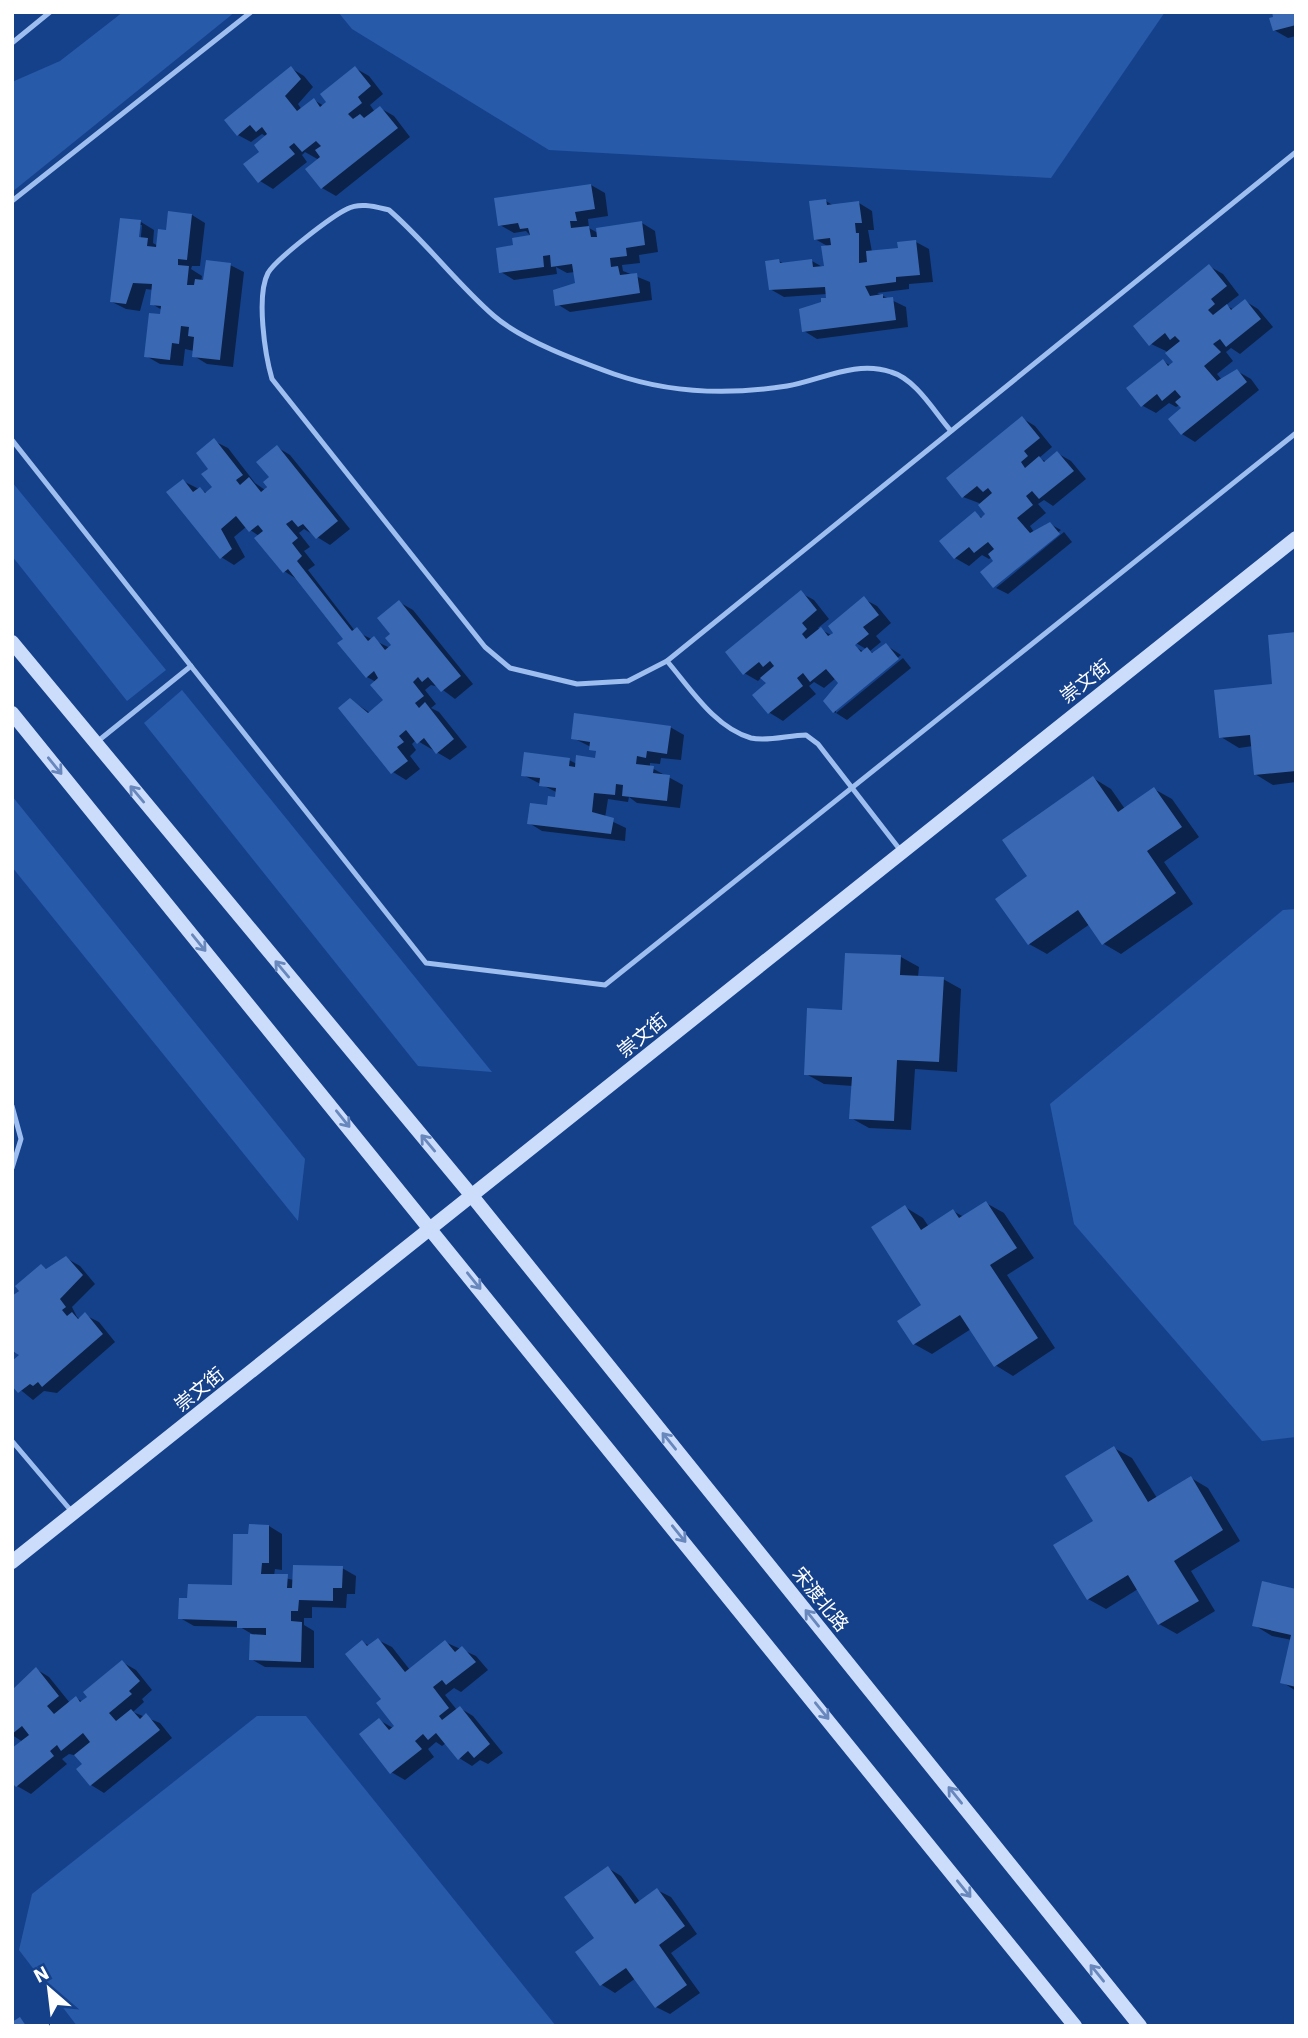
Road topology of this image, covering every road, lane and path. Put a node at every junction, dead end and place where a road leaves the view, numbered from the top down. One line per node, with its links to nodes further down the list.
1 (50, 12): 3 (lane)
2 (251, 12): 5 (lane)
3 (12, 43)
4 (1296, 152): 6 (lane)
5 (12, 201)
6 (951, 431): 11 (lane); 11 (lane)
7 (1296, 433): 15 (lane)
8 (12, 440): 12 (lane)
9 (1296, 538): 16 (main road, 崇文街)
10 (12, 642): 14 (main road, 宋渡北路)
11 (667, 661): 15 (lane)
12 (191, 666): 14 (lane); 15 (lane)
13 (12, 713): 20 (main road, one-way to 20)
14 (94, 743): 19 (main road, 宋渡北路, one-way to 14)
15 (851, 787): 16 (lane)
16 (901, 851): 19 (main road, 崇文街)
17 (12, 1107): 18 (lane)
18 (12, 1168)
19 (472, 1196): 20 (main road, 崇文街); 25 (main road, 宋渡北路, one-way to 19)
20 (432, 1228): 22 (main road, 崇文街); 24 (main road, one-way to 24)
21 (12, 1441): 22 (lane)
22 (74, 1513): 23 (main road, 崇文街)
23 (12, 1562)
24 (1075, 2026)
25 (1140, 2026)

